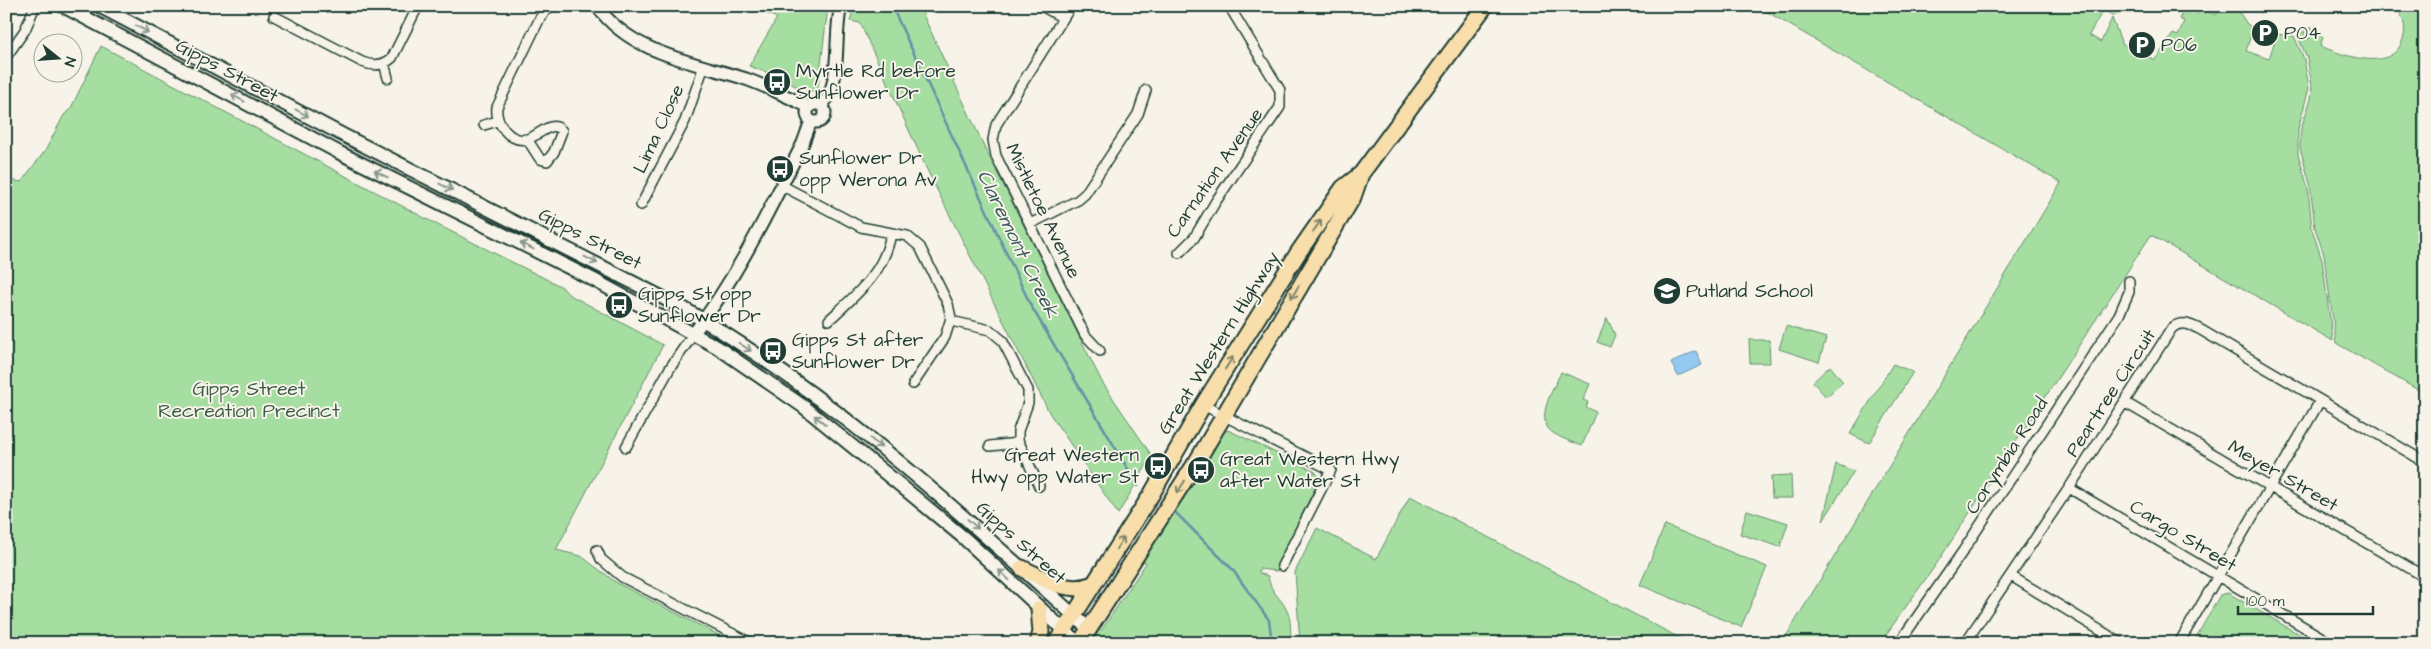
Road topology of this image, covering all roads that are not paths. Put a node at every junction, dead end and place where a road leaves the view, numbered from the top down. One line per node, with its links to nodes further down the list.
1 (35, 6): 14 (street)
2 (63, 6): 35 (main road, Gipps Street, one-way to 2)
3 (99, 6): 32 (main road, Gipps Street, one-way to 32)
4 (418, 6): 15 (street)
5 (550, 6): 21 (street)
6 (597, 6): 16 (street)
7 (841, 6): 19 (street)
8 (1042, 6): 13 (street)
9 (1071, 6): 13 (street, Mistletoe Avenue)
10 (1229, 6): 30 (street, Carnation Avenue)
11 (1485, 6): 25 (highway, Great Western Highway)
12 (274, 16): 15 (street)
13 (1063, 18): 28 (street, Mistletoe Avenue)
14 (6, 57)
15 (384, 63): 17 (street)
16 (704, 66): 20 (street); 27 (street, Lima Close)
17 (388, 78)
18 (1146, 90): 28 (street)
19 (822, 105): 20 (street); 22 (street)
20 (809, 107): 22 (street)
21 (497, 121): 23 (street); 24 (street)
22 (811, 121): 26 (street)
23 (484, 125)
24 (527, 139)
25 (1362, 174): 40 (highway, Great Western Highway, one-way to 25); 41 (highway, Great Western Highway, one-way to 41)
26 (782, 185): 29 (street); 32 (street)
27 (641, 204)
28 (1030, 224): 36 (street, Mistletoe Avenue)
29 (891, 233): 33 (street); 34 (street)
30 (1179, 253)
31 (2129, 281): 63 (street, Corymbia Road)
32 (704, 320): 35 (street); 51 (main road, Gipps Street, one-way to 51)
33 (829, 320)
34 (950, 321): 37 (street); 42 (street)
35 (694, 333): 43 (street); 56 (main road, Gipps Street, one-way to 35)
36 (1100, 351)
37 (913, 384)
38 (2320, 400): 39 (street, Peartree Circuit); 45 (street, Peartree Circuit); 47 (street)
39 (2124, 402): 47 (street, Meyer Street); 48 (street, Peartree Circuit)
40 (1203, 405): 41 (street); 55 (highway, Great Western Highway, one-way to 40)
41 (1224, 415): 50 (street); 58 (highway, Great Western Highway, one-way to 58)
42 (1018, 443): 44 (street); 46 (street)
43 (626, 446)
44 (990, 446)
45 (2425, 462)
46 (1039, 486)
47 (2270, 487): 53 (street); 54 (street, Meyer Street)
48 (2069, 488): 52 (street, Peartree Circuit); 53 (street, Cargo Street)
49 (596, 550): 60 (street)
50 (1282, 566)
51 (1022, 568): 55 (highway); 57 (main road, Gipps Street)
52 (2010, 576): 64 (street, Peartree Circuit); 65 (street)
53 (2218, 576): 66 (street); 67 (street, Cargo Street)
54 (2425, 578)
55 (1093, 584): 57 (highway, Great Western Highway)
56 (1039, 609): 59 (main road, Gipps Street); 61 (highway)
57 (1074, 615): 58 (main road, Gipps Street); 59 (highway, Great Western Highway)
58 (1089, 629): 62 (highway, Great Western Highway)
59 (1060, 637): 62 (main road, Gipps Street)
60 (751, 643)
61 (1038, 643)
62 (1079, 643)
63 (1899, 643)
64 (1965, 643)
65 (2121, 643)
66 (2179, 643)
67 (2332, 643)

